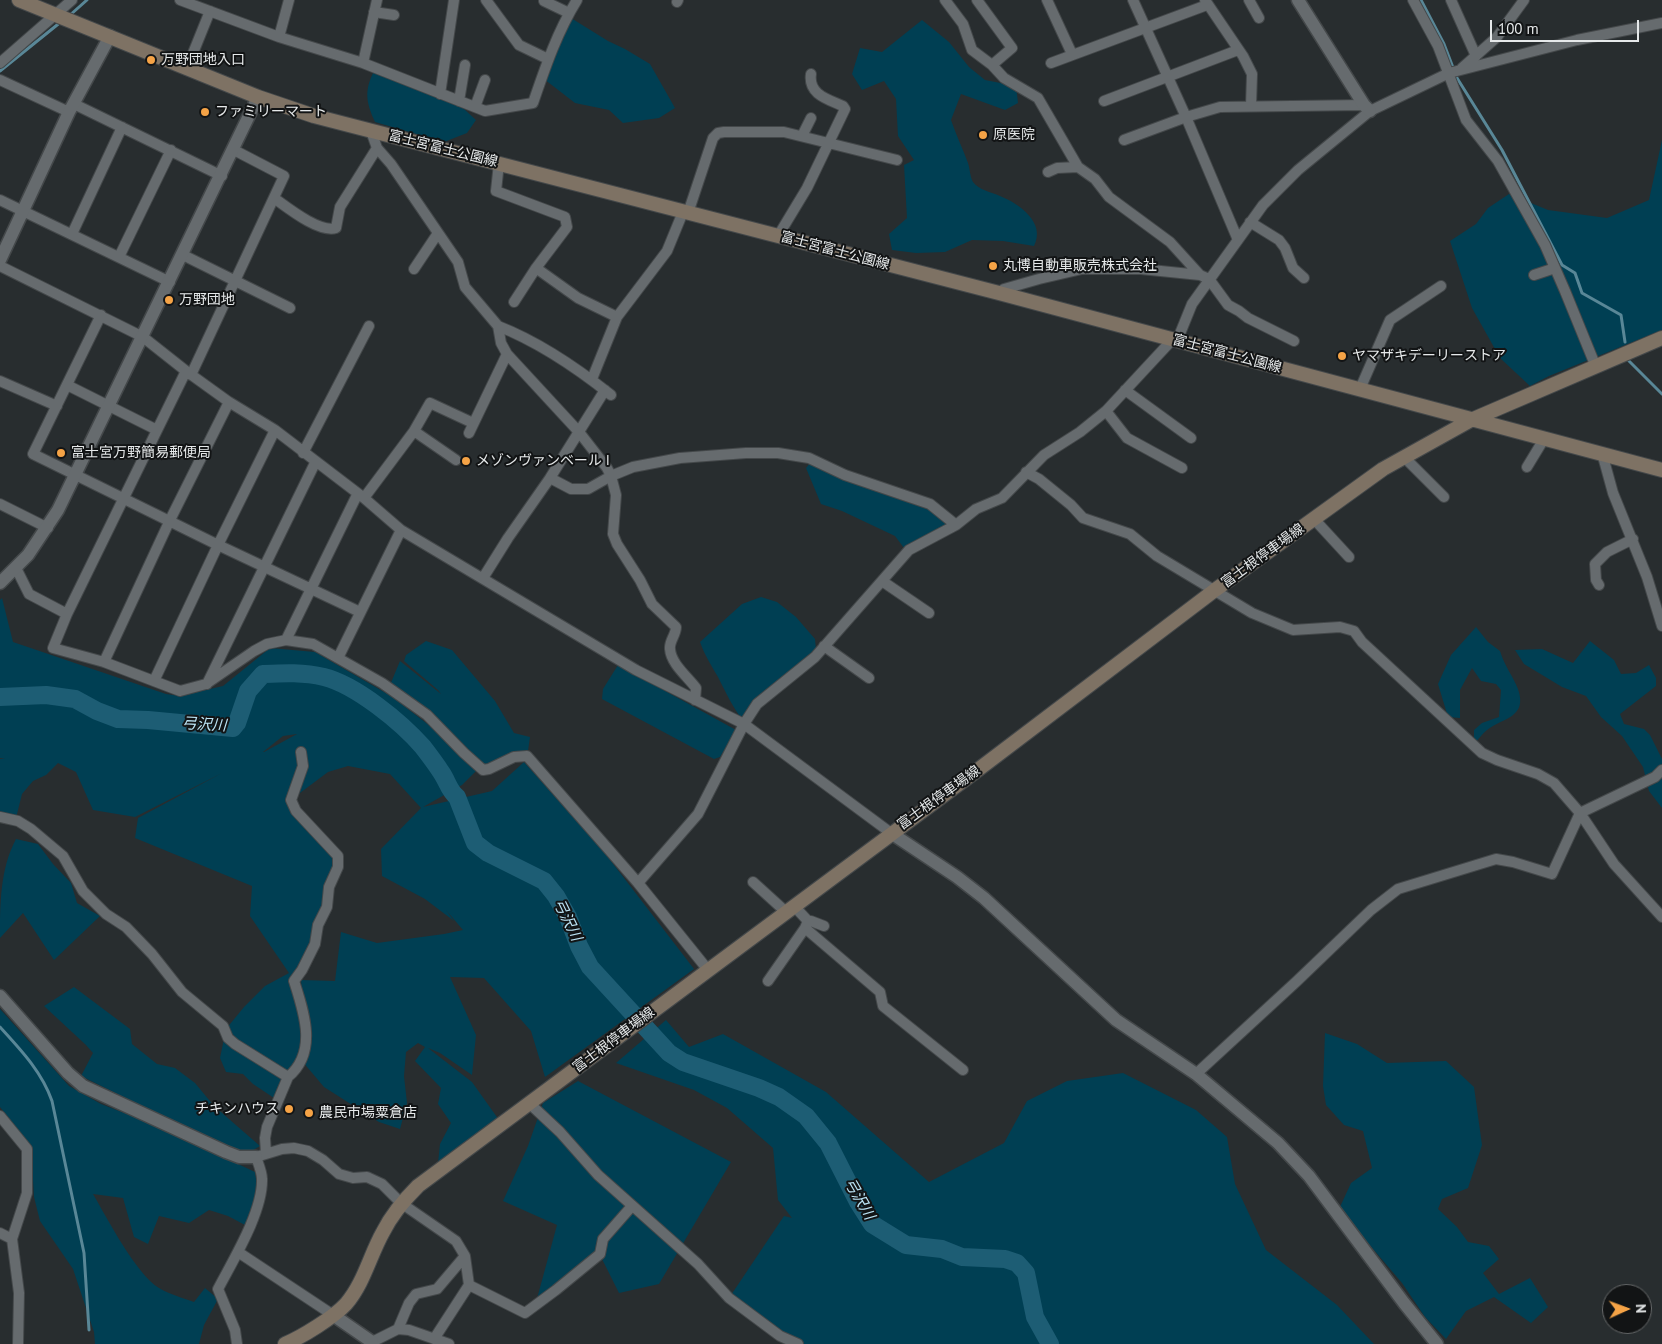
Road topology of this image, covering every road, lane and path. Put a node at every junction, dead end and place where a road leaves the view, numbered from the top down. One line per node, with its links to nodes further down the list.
1 (19, 0): 24 (main road, 富士宮富士公園線)
2 (72, 0): 24 (street)
3 (180, 0): 20 (street)
4 (289, 0): 29 (street)
5 (377, 0): 21 (street)
6 (454, 0): 45 (street)
7 (486, 0): 33 (street)
8 (577, 0): 22 (street)
9 (945, 0): 38 (street)
10 (977, 0): 38 (street)
11 (1047, 0): 31 (street)
12 (1133, 0): 27 (street)
13 (1249, 0): 25 (street)
14 (1298, 0): 52 (street)
15 (1413, 0): 40 (street)
16 (1451, 0): 32 (street)
17 (1524, 0): 32 (street)
18 (544, 1): 22 (street)
19 (1206, 2): 27 (street); 30 (street)
20 (210, 11): 29 (street); 39 (street)
21 (374, 12): 23 (street); 35 (street)
22 (569, 13): 33 (street)
23 (394, 15)
24 (63, 18): 28 (main road, 富士宮富士公園線); 34 (street)
25 (1259, 18)
26 (1662, 23): 40 (street)
27 (1146, 28): 31 (street); 42 (street)
28 (110, 36): 39 (main road, 富士宮富士公園線); 50 (street)
29 (279, 37): 35 (street)
30 (1238, 50): 42 (street); 49 (street)
31 (1072, 54): 36 (street)
32 (1476, 56): 40 (street)
33 (548, 59): 51 (street)
34 (0, 62)
35 (363, 63): 45 (street)
36 (1051, 63)
37 (465, 65): 47 (street)
38 (992, 65): 65 (street)
39 (187, 68): 46 (main road, 富士宮富士公園線)
40 (1454, 72): 52 (street); 82 (street)
41 (811, 74): 59 (street)
42 (1168, 77): 48 (street); 53 (street)
43 (0, 80): 50 (street)
44 (485, 80): 51 (street)
45 (440, 94): 47 (street)
46 (258, 97): 56 (main road, 富士宮富士公園線); 62 (street)
47 (459, 101): 51 (street)
48 (1104, 101)
49 (1250, 106): 52 (street); 53 (street)
50 (72, 108): 55 (street); 70 (street)
51 (475, 108)
52 (1367, 108): 72 (street)
53 (1186, 117): 58 (street); 76 (street)
54 (811, 118): 57 (street)
55 (122, 127): 61 (street); 74 (street)
56 (371, 131): 60 (street); 64 (main road, 富士宮富士公園線)
57 (802, 136): 59 (street); 71 (street)
58 (1124, 140)
59 (830, 144): 63 (street); 75 (street)
60 (377, 148): 68 (street); 73 (street)
61 (171, 150): 67 (street); 78 (street)
62 (234, 150): 67 (street); 68 (street)
63 (897, 160)
64 (499, 163): 71 (main road, 富士宮富士公園線); 81 (street)
65 (1078, 167): 66 (street); 85 (street)
66 (1048, 172)
67 (222, 176): 77 (street)
68 (274, 198): 87 (street)
69 (0, 200): 70 (street)
70 (23, 211): 74 (street); 79 (street)
71 (686, 212): 75 (main road, 富士宮富士公園線); 94 (street)
72 (1250, 222): 76 (street); 86 (street)
73 (438, 233): 83 (street); 96 (street)
74 (72, 234): 78 (street)
75 (778, 236): 90 (main road, 富士宮富士公園線)
76 (1238, 240): 85 (street)
77 (182, 255): 87 (street); 88 (street)
78 (119, 257): 88 (street)
79 (0, 260)
80 (0, 266): 93 (street)
81 (536, 268): 91 (street); 94 (street)
82 (1555, 268): 84 (street); 102 (street)
83 (414, 269)
84 (1534, 275)
85 (1204, 277): 90 (street); 99 (street); 100 (street)
86 (1304, 278)
87 (235, 281): 92 (street); 103 (street)
88 (170, 282): 97 (street)
89 (1441, 286): 107 (street)
90 (999, 293): 99 (main road, 富士宮富士公園線)
91 (514, 302)
92 (290, 308)
93 (101, 315): 97 (street); 106 (street)
94 (618, 317): 104 (street)
95 (369, 326): 122 (street)
96 (498, 326): 101 (street); 104 (street)
97 (143, 337): 103 (street); 110 (street)
98 (1662, 338): 102 (main road, 富士根停車場線)
99 (1175, 340): 107 (main road, 富士宮富士公園線); 108 (street)
100 (1294, 340)
101 (508, 354): 114 (street); 118 (street)
102 (1596, 367): 113 (main road, 富士根停車場線)
103 (189, 373): 109 (street); 115 (street)
104 (592, 379): 118 (street)
105 (0, 381): 111 (street)
106 (67, 385): 110 (street); 111 (street)
107 (1360, 389): 113 (main road, 富士宮富士公園線)
108 (1125, 390): 112 (street); 120 (street)
109 (229, 402): 116 (street); 139 (street)
110 (109, 405): 115 (street); 131 (street)
111 (56, 406): 131 (street)
112 (1106, 412): 128 (street); 130 (street)
113 (1471, 420): 121 (main road, 富士宮富士公園線); 124 (main road, 富士根停車場線)
114 (473, 423): 117 (street); 119 (street)
115 (157, 430): 136 (street)
116 (275, 430): 122 (street); 144 (street)
117 (414, 431): 125 (street); 134 (street)
118 (579, 432): 132 (street); 133 (street)
119 (469, 433)
120 (1191, 438)
121 (1544, 438): 123 (main road, 富士宮富士公園線); 127 (street)
122 (303, 453): 126 (street)
123 (1602, 453): 129 (main road, 富士宮富士公園線); 143 (street)
124 (1404, 457): 135 (street); 138 (main road, 富士根停車場線)
125 (456, 460)
126 (315, 463): 134 (street); 146 (street)
127 (1527, 467)
128 (1182, 468)
129 (1662, 470)
130 (1026, 472): 140 (street); 153 (street)
131 (75, 474): 136 (street); 141 (street)
132 (612, 476): 133 (street); 140 (street); 165 (street)
133 (550, 478): 148 (street)
134 (360, 496): 142 (street); 152 (street)
135 (1444, 497)
136 (124, 498): 139 (street); 156 (street)
137 (0, 504): 141 (street)
138 (1314, 519): 145 (street); 153 (main road, 富士根停車場線)
139 (170, 520): 144 (street); 161 (street)
140 (956, 525): 150 (street)
141 (48, 528): 147 (street)
142 (401, 530): 148 (street); 154 (street)
143 (1633, 539): 151 (street); 157 (street)
144 (218, 545): 146 (street); 163 (street)
145 (1349, 557)
146 (264, 565): 152 (street); 164 (street)
147 (16, 568): 149 (street); 156 (street)
148 (483, 578): 165 (street)
149 (3, 580)
150 (882, 581): 155 (street); 159 (street)
151 (1600, 585)
152 (311, 589): 154 (street); 158 (street)
153 (1215, 590): 169 (street); 171 (main road, 富士根停車場線)
154 (360, 612): 160 (street)
155 (929, 613)
156 (67, 614): 161 (street)
157 (1662, 626)
158 (286, 640): 160 (street); 164 (street)
159 (824, 646): 162 (street); 166 (street)
160 (338, 658): 173 (street)
161 (104, 662): 163 (street)
162 (869, 678)
163 (154, 681): 164 (street)
164 (206, 684)
165 (695, 700): 166 (street)
166 (744, 724): 171 (street); 173 (street)
167 (301, 752): 183 (street)
168 (1662, 770): 169 (street)
169 (1580, 812): 175 (street); 182 (street)
170 (0, 816): 183 (street)
171 (892, 832): 174 (main road, 富士根停車場線); 182 (street)
172 (754, 882): 174 (street)
173 (638, 883): 178 (street)
174 (790, 909): 176 (street); 178 (main road, 富士根停車場線)
175 (1662, 917)
176 (807, 924): 177 (street); 179 (street); 181 (street)
177 (824, 926)
178 (708, 970): 184 (main road, 富士根停車場線)
179 (768, 982)
180 (0, 996): 186 (street)
181 (963, 1070)
182 (1196, 1074): 203 (street)
183 (288, 1077): 186 (street)
184 (530, 1103): 187 (main road, 富士根停車場線); 188 (street)
185 (0, 1116): 190 (street)
186 (261, 1155): 187 (street); 191 (street)
187 (401, 1203): 192 (street); 194 (main road, 富士根停車場線)
188 (632, 1206): 193 (street); 202 (street)
189 (0, 1233): 190 (street)
190 (12, 1239): 198 (street)
191 (238, 1252): 194 (street); 199 (street)
192 (465, 1256): 193 (street); 195 (street)
193 (468, 1285): 196 (street)
194 (334, 1315): 197 (street); 200 (main road, 富士根停車場線)
195 (398, 1329): 196 (street); 197 (street)
196 (434, 1339): 201 (street)
197 (372, 1343)
198 (18, 1344)
199 (237, 1344)
200 (285, 1344)
201 (449, 1344)
202 (798, 1344)
203 (1437, 1344)

